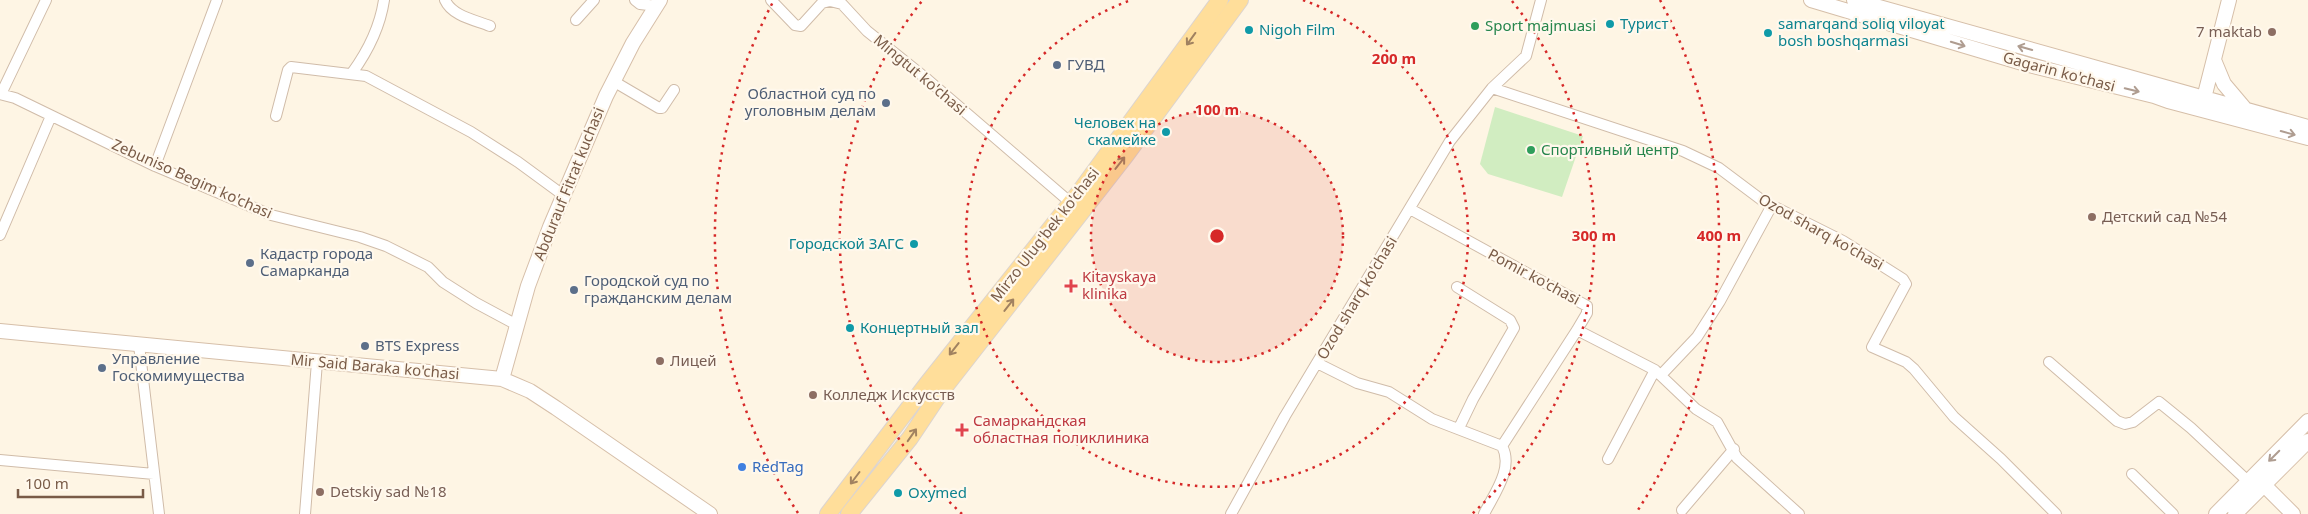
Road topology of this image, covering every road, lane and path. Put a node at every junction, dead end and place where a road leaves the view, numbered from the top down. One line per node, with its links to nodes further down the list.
1 (46, 0): 22 (street)
2 (217, 0): 29 (street)
3 (384, 0): 18 (street)
4 (444, 0): 16 (street)
5 (594, 0): 15 (street)
6 (634, 0): 14 (street)
7 (771, 0): 31 (street, Mingtut ko'chasi)
8 (1220, 0): 31 (main road, Mirzo Ulug'bek ko'chasi, one-way to 31)
9 (1240, 0): 56 (main road, Mirzo Ulug'bek ko'chasi, one-way to 9)
10 (1540, 0): 20 (street, Ozod sharq ko'chasi)
11 (1811, 0): 23 (street, Gagarin ko'chasi, one-way to 23)
12 (1854, 0): 23 (street, Gagarin ko'chasi, one-way to 12)
13 (2229, 0): 17 (street)
14 (658, 3): 19 (street, Abdurauf Fitrat kuchasi)
15 (576, 20)
16 (490, 26)
17 (2214, 60): 23 (street); 24 (street)
18 (352, 73): 26 (street); 30 (street)
19 (613, 81): 21 (street); 30 (street, Abdurauf Fitrat kuchasi)
20 (1492, 88): 32 (street, Ozod sharq ko'chasi); 33 (street, Ozod sharq ko'chasi)
21 (674, 90)
22 (0, 94): 25 (street, Zebuniso Begim ko'chasi)
23 (2202, 104): 24 (street, Gagarin ko'chasi); 28 (street, Gagarin ko'chasi, one-way to 28)
24 (2247, 110): 27 (street, Gagarin ko'chasi)
25 (51, 116): 29 (street, Zebuniso Begim ko'chasi); 34 (street)
26 (276, 116)
27 (2308, 127)
28 (2308, 138)
29 (155, 166): 36 (street, Zebuniso Begim ko'chasi)
30 (563, 196): 36 (street, Abdurauf Fitrat kuchasi)
31 (1071, 203): 60 (main road, Mirzo Ulug'bek ko'chasi, one-way to 60)
32 (1771, 207): 43 (street); 64 (street, Ozod sharq ko'chasi)
33 (1410, 210): 37 (street, Pomir ko'chasi); 42 (street, Ozod sharq ko'chasi)
34 (0, 235)
35 (1457, 287): 46 (street)
36 (516, 325): 44 (street, Abdurauf Fitrat kuchasi)
37 (1578, 330): 43 (street, Pomir ko'chasi); 48 (street)
38 (0, 331): 39 (street, Mir Said Baraka ko'chasi)
39 (139, 345): 40 (street, Mir Said Baraka ko'chasi); 52 (street)
40 (317, 362): 44 (street, Mir Said Baraka ko'chasi); 58 (street)
41 (2049, 362): 54 (street)
42 (1317, 363): 46 (street); 61 (street, Ozod sharq ko'chasi)
43 (1658, 372): 49 (street, Pomir ko'chasi); 50 (street)
44 (502, 378): 59 (street, Mir Said Baraka ko'chasi)
45 (2308, 421): 54 (street, one-way to 54)
46 (1459, 428): 48 (street)
47 (2308, 441): 54 (street)
48 (1502, 446): 62 (street)
49 (1734, 449): 55 (street); 63 (street, Pomir ko'chasi)
50 (1608, 459)
51 (0, 460): 52 (street)
52 (154, 474): 57 (street)
53 (2132, 474): 65 (street)
54 (2256, 483): 66 (street); 67 (street); 68 (street)
55 (1682, 510)
56 (852, 513)
57 (159, 514)
58 (305, 514)
59 (710, 514)
60 (828, 514)
61 (1231, 514)
62 (1484, 514)
63 (1799, 514)
64 (2056, 514)
65 (2173, 514)
66 (2216, 514)
67 (2235, 514)
68 (2293, 514)

